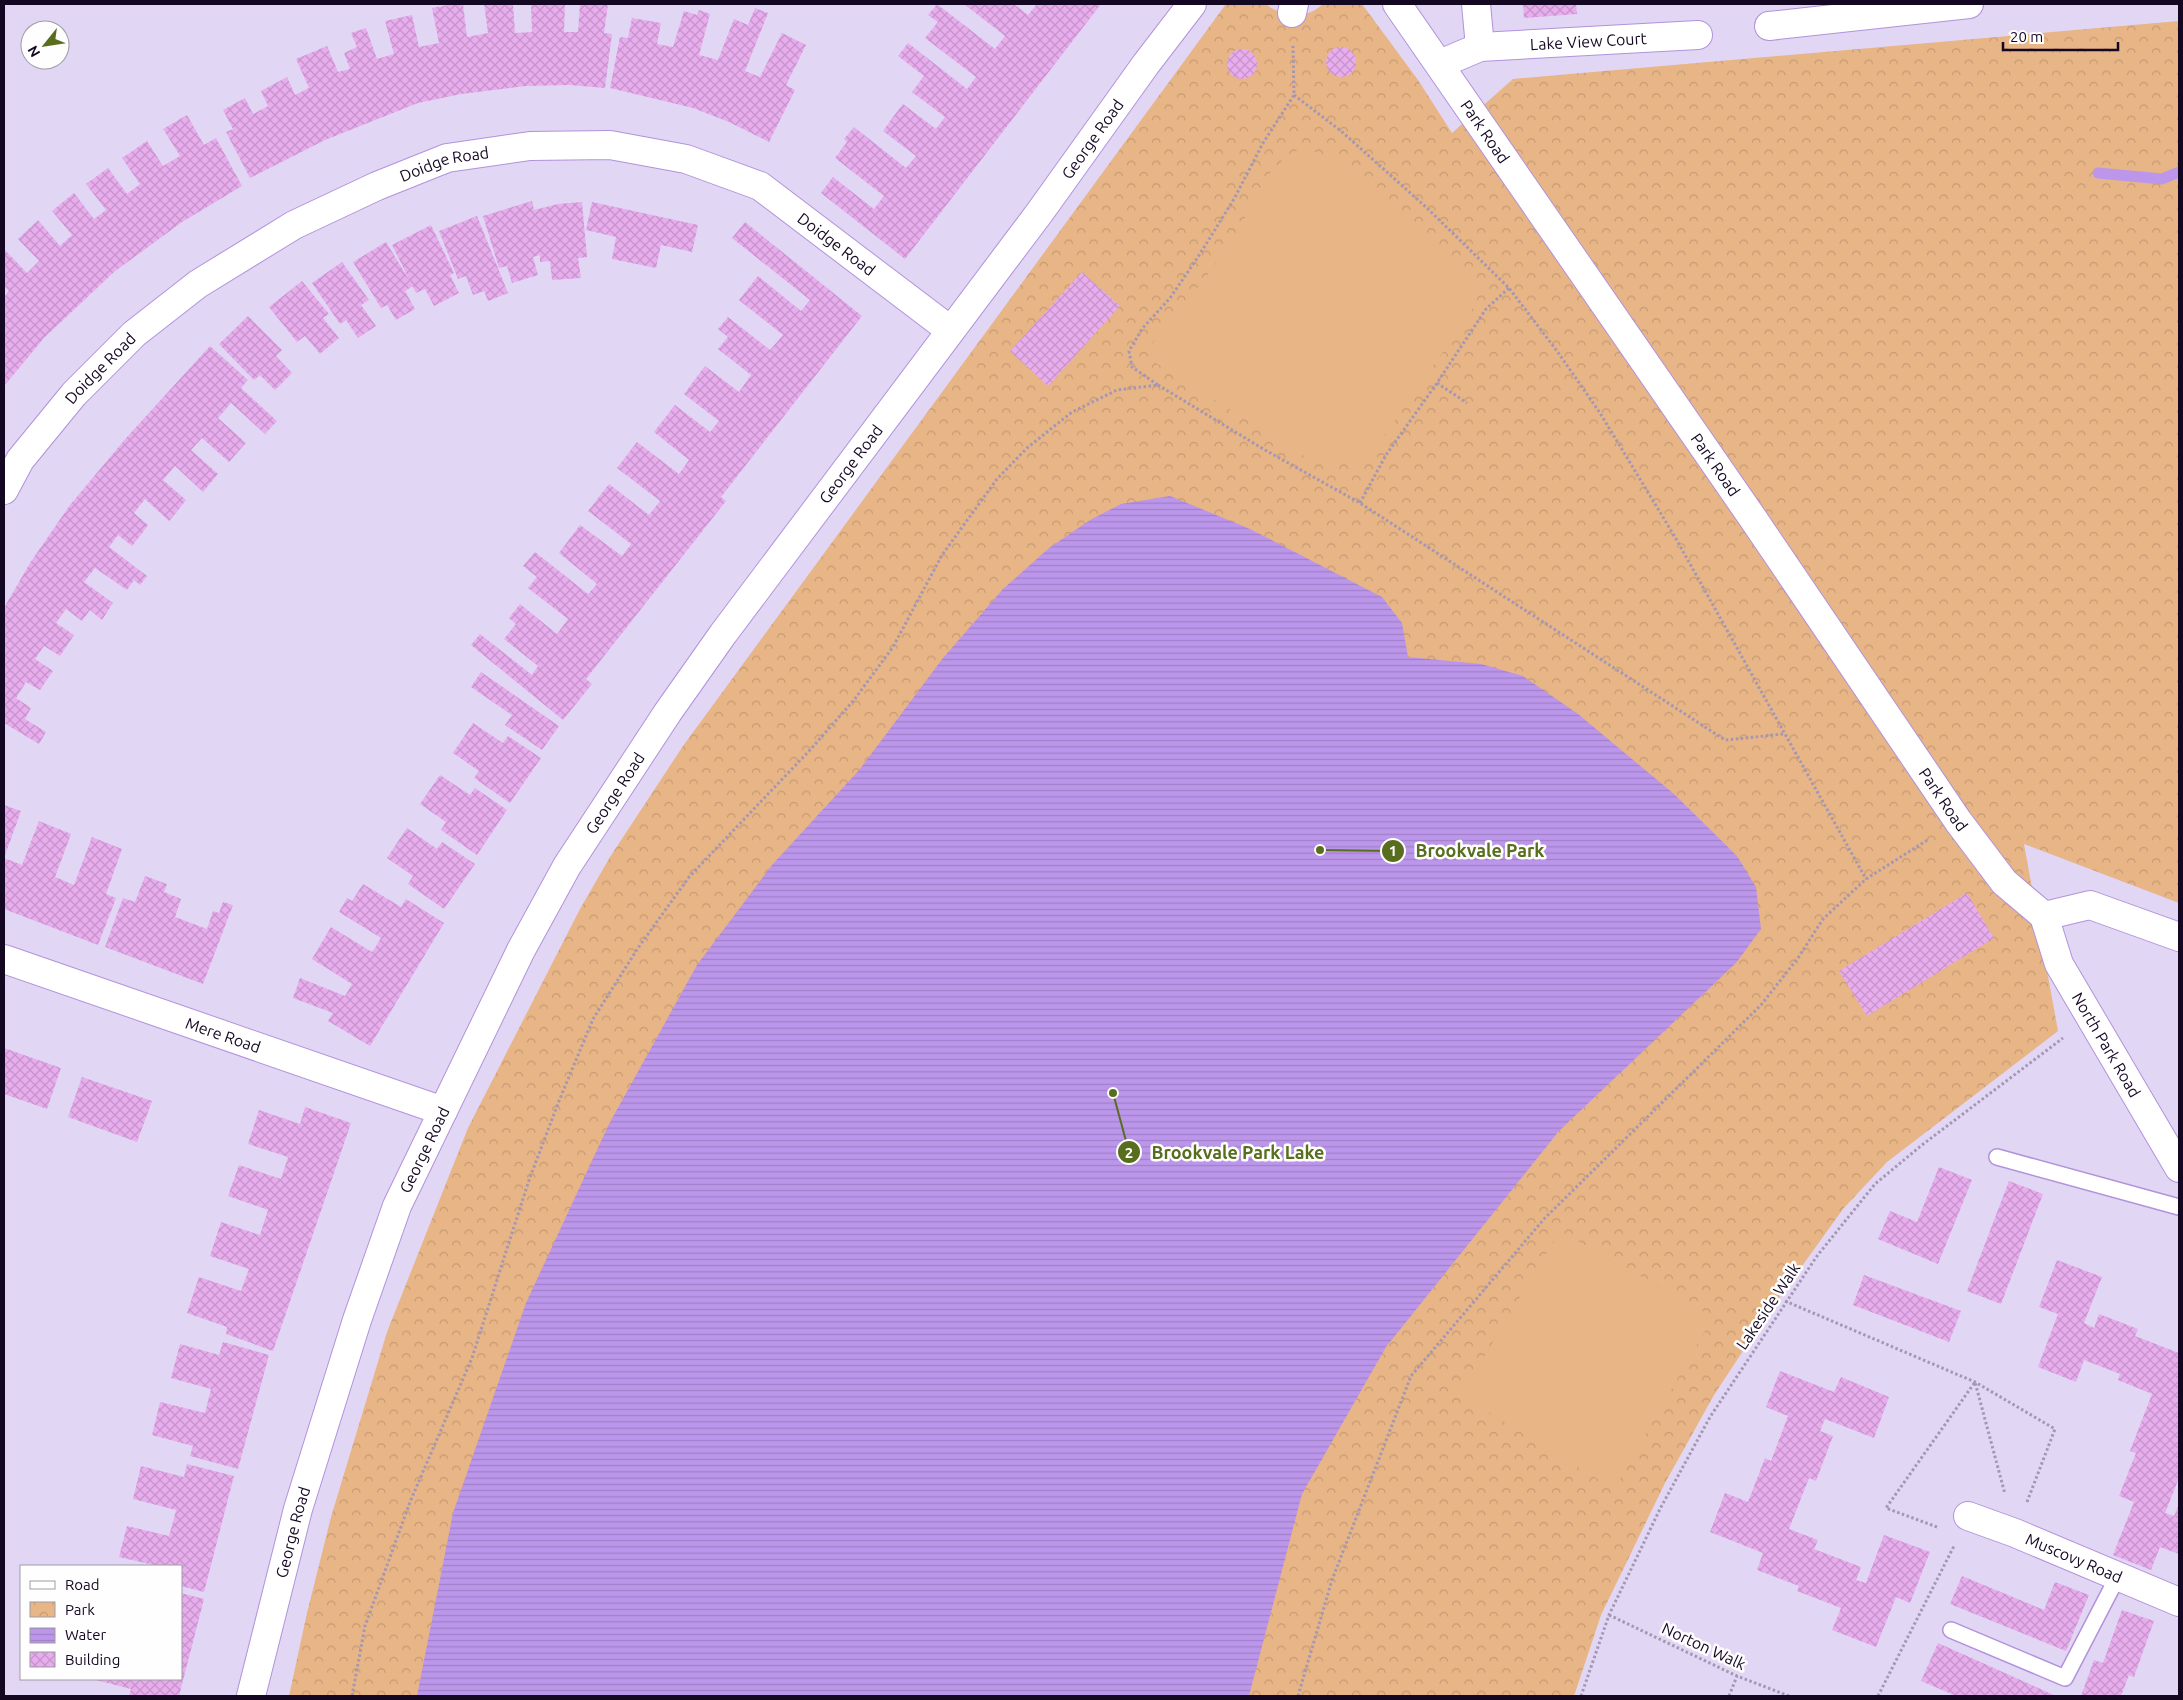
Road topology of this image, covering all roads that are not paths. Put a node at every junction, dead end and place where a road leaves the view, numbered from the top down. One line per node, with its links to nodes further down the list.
1 (1192, 4): 9 (street, George Road)
2 (1397, 4): 8 (street, Park Road)
3 (1476, 4): 7 (street)
4 (1969, 4): 5 (street)
5 (1770, 26)
6 (1698, 35): 7 (street, Lake View Court)
7 (1480, 47): 8 (street, Lake View Court)
8 (1440, 64): 11 (street, Park Road)
9 (950, 330): 10 (street, Doidge Road); 14 (street, George Road)
10 (4, 490)
11 (2044, 916): 12 (street); 16 (street, North Park Road)
12 (2179, 937)
13 (4, 959): 14 (street, Mere Road)
14 (444, 1111): 22 (street, George Road)
15 (1997, 1157): 17 (lane)
16 (2179, 1168)
17 (2179, 1208)
18 (1963, 1525): 19 (street, Muscovy Road)
19 (2118, 1576): 20 (street, Muscovy Road); 21 (lane)
20 (2179, 1602)
21 (1951, 1630)
22 (251, 1696)

